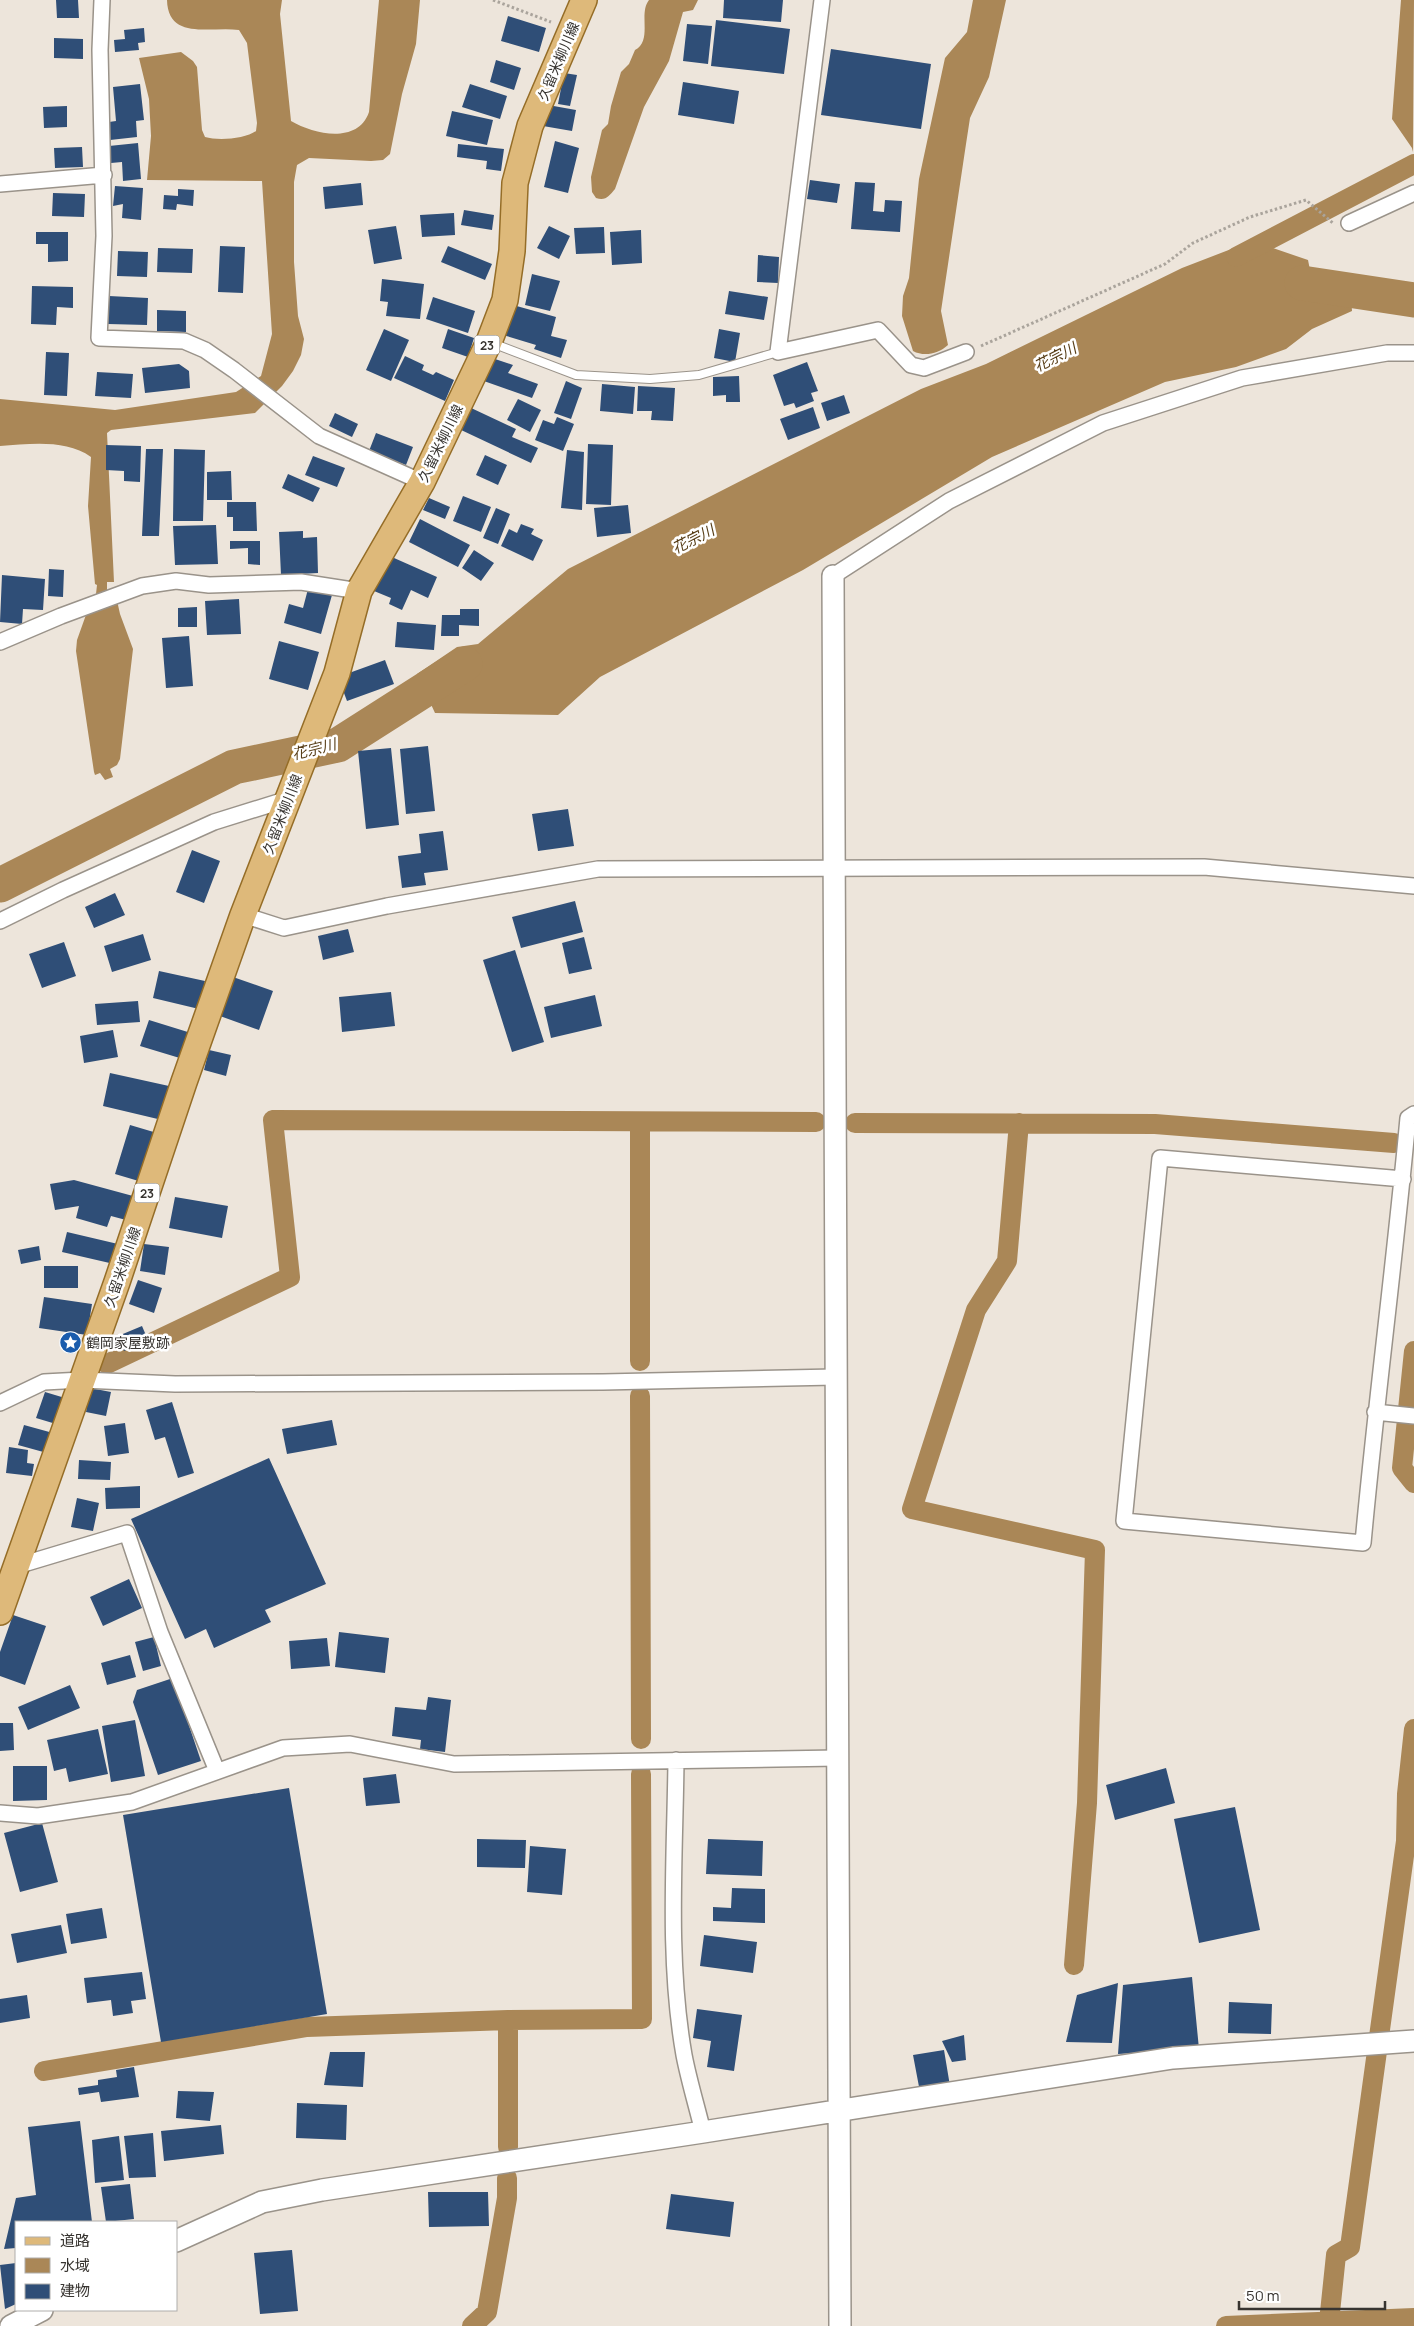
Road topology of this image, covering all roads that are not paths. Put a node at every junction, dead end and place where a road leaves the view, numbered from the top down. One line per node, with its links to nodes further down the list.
1 (102, 0): 4 (street)
2 (584, 0): 8 (main road, 久留米柳川線 / 23)
3 (822, 0): 9 (street)
4 (104, 175): 5 (street); 12 (street)
5 (0, 184)
6 (1414, 193): 7 (street)
7 (1349, 223)
8 (489, 342): 9 (lane); 12 (main road, 久留米柳川線 / 23)
9 (778, 352): 10 (street)
10 (966, 352)
11 (1414, 353): 13 (street)
12 (422, 482): 14 (main road, 久留米柳川線 / 23)
13 (833, 576): 17 (street)
14 (359, 590): 15 (street); 16 (main road, 久留米柳川線 / 23)
15 (0, 642)
16 (288, 799): 19 (main road, 久留米柳川線 / 23); 20 (street)
17 (835, 868): 18 (street); 19 (street); 23 (street)
18 (1414, 886)
19 (243, 915): 24 (main road, 久留米柳川線 / 23)
20 (0, 921)
21 (1414, 1114): 22 (street)
22 (1403, 1179): 26 (street); 26 (street)
23 (836, 1377): 24 (street); 30 (street)
24 (82, 1380): 25 (street); 28 (main road, 久留米柳川線 / 23)
25 (0, 1403)
26 (1375, 1412): 27 (street)
27 (1414, 1416)
28 (16, 1566): 29 (main road, 久留米柳川線 / 23); 32 (street)
29 (0, 1612)
30 (838, 1758): 31 (street); 35 (street)
31 (676, 1760): 32 (street); 36 (street)
32 (217, 1771): 33 (street)
33 (0, 1813)
34 (1414, 2041): 35 (street)
35 (839, 2110): 36 (street); 40 (street)
36 (703, 2132): 37 (street)
37 (178, 2240)
38 (40, 2311): 39 (street)
39 (11, 2326)
40 (840, 2326)

